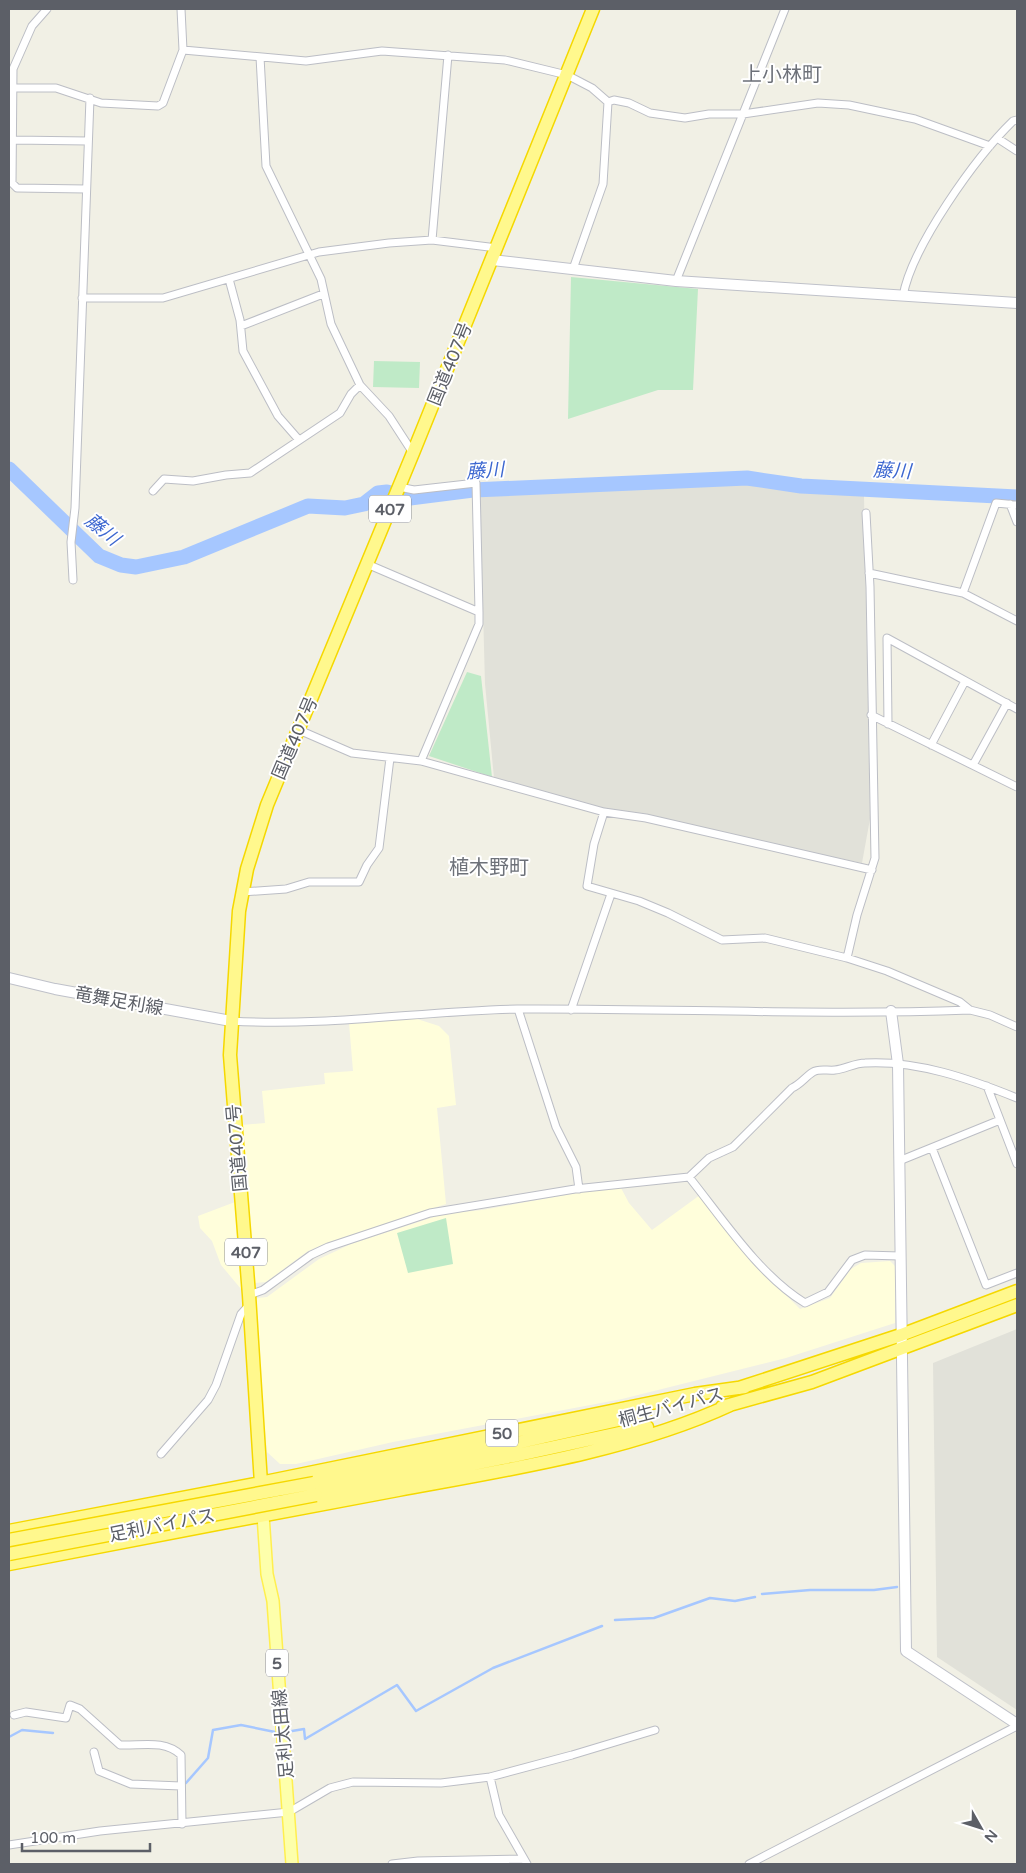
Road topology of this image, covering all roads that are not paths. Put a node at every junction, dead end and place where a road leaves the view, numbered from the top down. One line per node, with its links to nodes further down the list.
1 (47, 9): 9 (street)
2 (181, 9): 5 (street)
3 (593, 9): 8 (highway, 国道407号 / 407)
4 (785, 9): 12 (street)
5 (183, 50): 7 (street); 10 (street)
6 (448, 54): 7 (street); 8 (street); 20 (street)
7 (260, 57): 22 (street)
8 (567, 76): 11 (street); 21 (highway, 国道407号 / 407)
9 (11, 88): 10 (street); 15 (street)
10 (90, 98): 16 (street)
11 (608, 102): 12 (street); 23 (street)
12 (742, 114): 17 (street); 25 (street)
13 (1017, 120): 14 (street)
14 (998, 138): 17 (street); 18 (street)
15 (13, 140): 16 (street); 19 (street)
16 (88, 141): 19 (street)
17 (990, 146): 27 (street)
18 (1017, 151)
19 (86, 189): 28 (street)
20 (432, 240): 21 (street); 22 (street)
21 (495, 254): 23 (street); 33 (highway, 国道407号 / 407)
22 (308, 256): 24 (street); 26 (street)
23 (573, 269): 25 (street)
24 (228, 279): 28 (street); 30 (street)
25 (676, 281): 27 (street)
26 (323, 294): 30 (street); 31 (street)
27 (903, 296): 29 (street)
28 (82, 298): 41 (street)
29 (1017, 303)
30 (241, 326): 32 (street)
31 (360, 385): 32 (street); 33 (street)
32 (299, 440): 35 (street)
33 (413, 454): 34 (highway, 国道407号 / 407)
34 (399, 487): 39 (highway, 国道407号 / 407); 43 (street)
35 (153, 491)
36 (1014, 504): 38 (street); 42 (street)
37 (866, 513): 40 (street)
38 (1017, 522)
39 (367, 564): 43 (street); 50 (highway, 国道407号 / 407)
40 (869, 574): 42 (street); 48 (street)
41 (73, 580)
42 (963, 593): 44 (street)
43 (479, 612): 53 (street)
44 (1017, 621)
45 (965, 681): 46 (street); 49 (street); 51 (street)
46 (1007, 703): 47 (street); 54 (street)
47 (1017, 709)
48 (871, 715): 49 (street); 57 (street)
49 (888, 724): 51 (street)
50 (298, 730): 52 (street); 58 (highway, 国道407号 / 407)
51 (931, 745): 54 (street)
52 (390, 758): 53 (street); 58 (street)
53 (421, 761): 56 (street)
54 (973, 765): 55 (street)
55 (1017, 787)
56 (604, 812): 57 (street); 59 (street)
57 (872, 870): 60 (street)
58 (242, 892): 66 (highway, 国道407号 / 407)
59 (611, 894): 60 (street); 63 (street)
60 (847, 958): 64 (street)
61 (9, 978): 66 (street, 竜舞足利線)
62 (518, 1009): 63 (street); 66 (street); 76 (street)
63 (571, 1010): 65 (street)
64 (970, 1010): 65 (street); 67 (street)
65 (891, 1011): 68 (street)
66 (231, 1021): 80 (highway, 国道407号 / 407)
67 (1017, 1027)
68 (898, 1064): 69 (street); 73 (street); 75 (street)
69 (987, 1086): 70 (street); 71 (street)
70 (1017, 1098)
71 (1000, 1120): 72 (street); 74 (street)
72 (932, 1148): 73 (street); 78 (street)
73 (899, 1161): 77 (street)
74 (1017, 1164)
75 (689, 1177): 76 (street); 77 (street)
76 (579, 1189): 80 (street)
77 (900, 1256): 82 (street)
78 (1017, 1273)
79 (1017, 1291): 82 (highway, 桐生バイパス / 50)
80 (249, 1300): 86 (street); 87 (highway, 国道407号 / 407)
81 (1017, 1305): 83 (highway, 桐生バイパス / 50)
82 (901, 1335): 83 (street); 84 (highway, 桐生バイパス / 50)
83 (901, 1350): 85 (highway, 桐生バイパス / 50); 95 (street)
84 (745, 1387): 87 (highway, 50); 88 (highway, 桐生バイパス / 50)
85 (730, 1405): 88 (highway, 桐生バイパス / 50); 89 (highway, 50)
86 (161, 1454)
87 (260, 1483): 89 (highway, 国道407号 / 407); 90 (highway, 50)
88 (315, 1489): 91 (highway, 足利バイパス / 50, bridge); 92 (highway, 足利バイパス / 50, bridge)
89 (263, 1515): 93 (highway, 50); 100 (main road, 足利太田線 / 5)
90 (9, 1531)
91 (9, 1540)
92 (9, 1554)
93 (9, 1564)
94 (14, 1715): 99 (street)
95 (1017, 1725): 106 (street)
96 (655, 1730): 98 (street)
97 (94, 1752): 99 (street)
98 (490, 1777): 100 (street); 103 (street)
99 (181, 1786): 101 (street)
100 (289, 1812): 101 (street); 104 (main road, 足利太田線 / 5)
101 (182, 1824): 102 (street)
102 (9, 1845)
103 (525, 1862): 105 (street)
104 (292, 1864)
105 (392, 1864)
106 (749, 1864)

